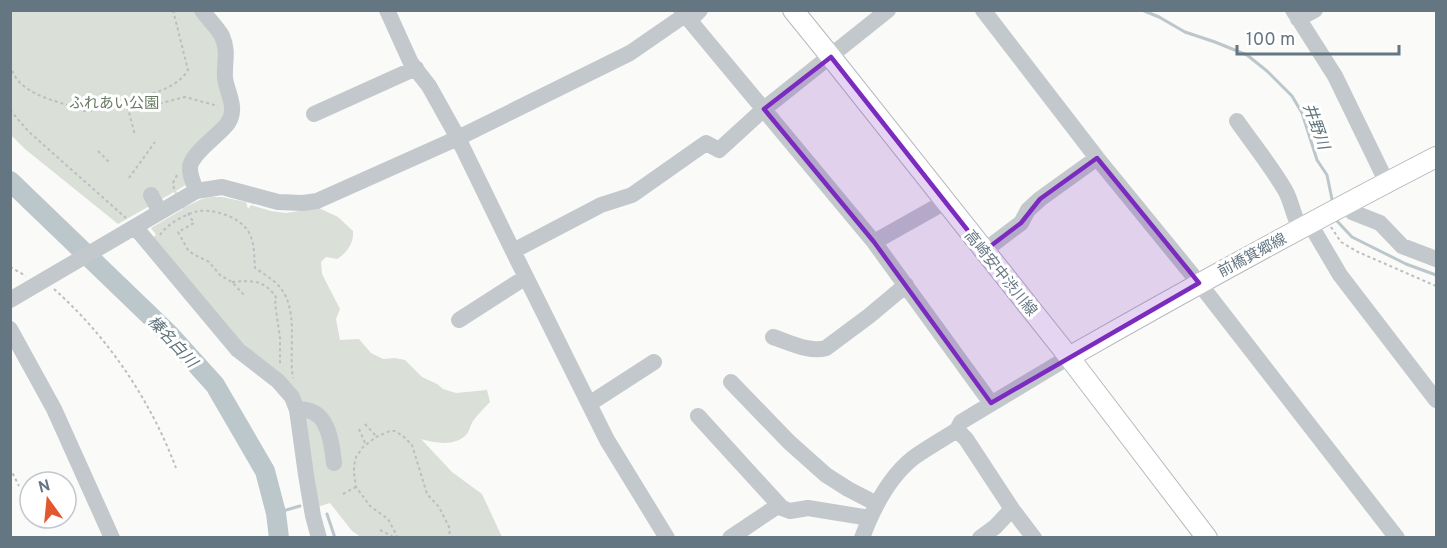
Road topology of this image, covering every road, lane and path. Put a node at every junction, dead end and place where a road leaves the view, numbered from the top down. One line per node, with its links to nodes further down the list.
1 (173, 10): 13 (path)
2 (202, 10): 29 (street)
3 (387, 10): 12 (street)
4 (793, 10): 10 (main road, 高崎安中渋川線)
5 (888, 10): 10 (street)
6 (983, 10): 25 (street)
7 (1315, 10): 9 (street)
8 (689, 12): 15 (street); 21 (street)
9 (1296, 15): 28 (street)
10 (831, 57): 15 (street); 31 (main road, 高崎安中渋川線)
11 (10, 64): 14 (path)
12 (416, 68): 18 (street); 21 (street)
13 (138, 97): 14 (path); 17 (path)
14 (126, 101): 20 (path)
15 (764, 109): 38 (street); 39 (street)
16 (10, 110): 36 (path)
17 (222, 111)
18 (314, 114)
19 (1236, 121): 35 (street)
20 (135, 135)
21 (458, 138): 29 (street); 39 (street)
22 (155, 141): 27 (path)
23 (98, 151): 26 (path)
24 (1437, 157): 28 (main road, 前橋箕郷線)
25 (1097, 158): 40 (street); 45 (street)
26 (110, 163)
27 (129, 178)
28 (1387, 183): 35 (main road, 前橋箕郷線)
29 (196, 191): 33 (street)
30 (151, 195): 33 (street)
31 (945, 202): 38 (street); 40 (main road, 高崎安中渋川線)
32 (183, 206): 34 (path)
33 (160, 212): 36 (street)
34 (189, 214): 37 (path); 44 (path); 57 (path)
35 (1325, 216): 41 (street); 45 (main road, 前橋箕郷線); 47 (path); 58 (street)
36 (132, 226): 43 (street); 57 (street)
37 (156, 239)
38 (874, 242): 46 (street)
39 (513, 251): 42 (street)
40 (984, 251): 53 (main road, 高崎安中渋川線)
41 (1437, 259)
42 (526, 278): 50 (street); 60 (street)
43 (46, 279): 49 (street); 70 (path)
44 (232, 282): 48 (path); 55 (path)
45 (1199, 284): 53 (main road, 前橋箕郷線); 88 (street)
46 (906, 285): 52 (street); 59 (street)
47 (1437, 286)
48 (244, 295)
49 (10, 300)
50 (459, 320)
51 (10, 329): 78 (street)
52 (773, 338)
53 (1069, 357): 59 (street); 87 (main road, 高崎安中渋川線)
54 (654, 362): 60 (street)
55 (280, 370)
56 (731, 382): 76 (street)
57 (289, 393): 61 (street)
58 (1437, 400)
59 (991, 403): 65 (street)
60 (589, 404): 82 (street)
61 (297, 410): 68 (street); 79 (street)
62 (698, 417): 74 (street)
63 (365, 424): 66 (path)
64 (359, 429): 67 (path)
65 (957, 430): 75 (street); 76 (street)
66 (377, 437): 67 (path); 81 (path)
67 (366, 445): 72 (path)
68 (334, 463)
69 (10, 468): 71 (path)
70 (176, 468)
71 (18, 484)
72 (356, 487): 73 (path); 80 (path)
73 (344, 494)
74 (779, 505): 76 (street); 83 (street)
75 (1012, 509): 85 (street); 86 (street)
76 (873, 511): 84 (street)
77 (380, 530): 80 (path)
78 (112, 537)
79 (319, 537)
80 (396, 537)
81 (450, 537)
82 (667, 537)
83 (730, 537)
84 (862, 537)
85 (980, 537)
86 (1034, 537)
87 (1207, 537)
88 (1397, 537)

